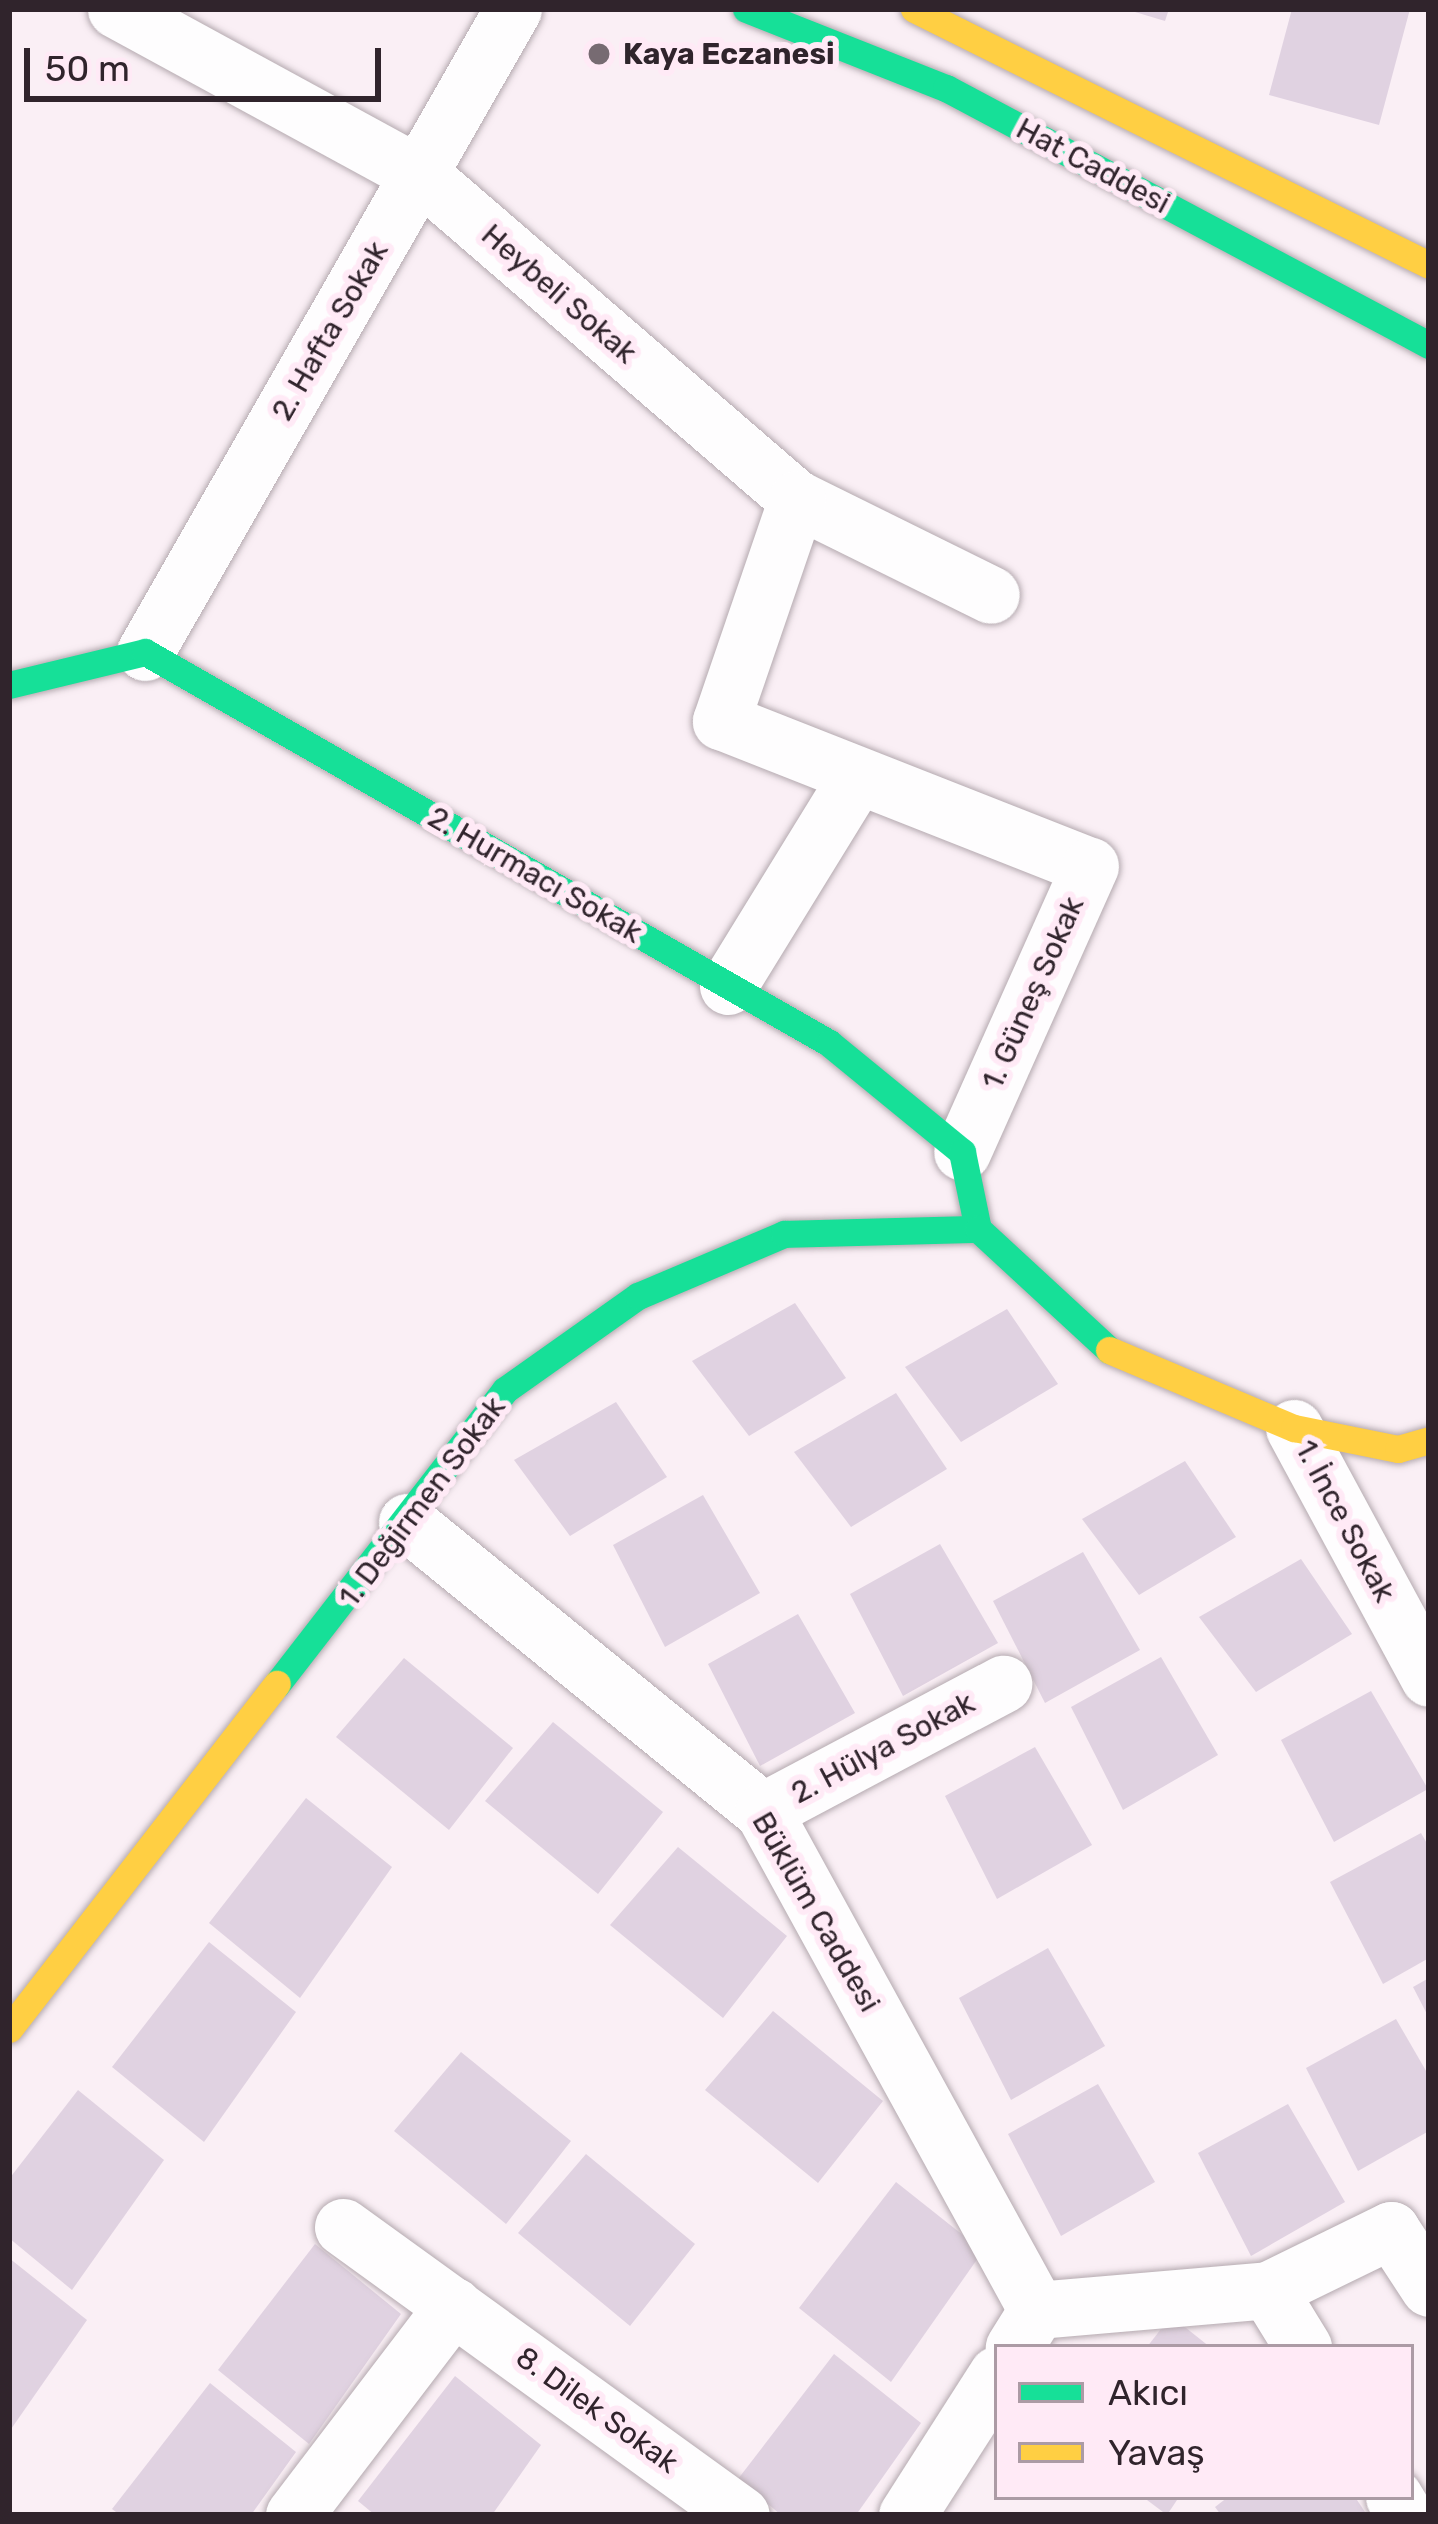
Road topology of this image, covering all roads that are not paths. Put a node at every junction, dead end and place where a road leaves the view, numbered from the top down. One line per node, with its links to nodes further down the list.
1 (116, 9): 7 (street, Heybeli Sokak)
2 (513, 9): 7 (street, 2. Hafta Sokak)
3 (746, 9): 6 (street, Hat Caddesi)
4 (914, 9): 5 (street, Hat Caddesi)
5 (977, 20): 6 (street); 8 (street, Hat Caddesi)
6 (946, 88): 9 (street, Hat Caddesi)
7 (421, 175): 10 (street, Heybeli Sokak); 12 (street, 2. Hafta Sokak)
8 (1429, 265)
9 (1429, 345)
10 (796, 499): 11 (street, Heybeli Sokak); 14 (street, 1. Güneş Sokak)
11 (991, 595)
12 (145, 652): 13 (street); 15 (street, 2. Hurmacı Sokak)
13 (9, 685)
14 (857, 776): 15 (street); 16 (street, 1. Güneş Sokak)
15 (728, 986): 16 (street, 2. Hurmacı Sokak)
16 (962, 1152): 17 (street)
17 (978, 1229): 18 (street); 20 (street, 1. Değirmen Sokak)
18 (1294, 1428): 19 (street); 21 (street, 1. İnce Sokak)
19 (1429, 1440)
20 (407, 1522): 23 (street, Büklüm Caddesi); 24 (street, 1. Değirmen Sokak)
21 (1429, 1678)
22 (1004, 1684): 23 (street, 2. Hülya Sokak)
23 (764, 1811): 29 (street, Büklüm Caddesi)
24 (9, 2029)
25 (343, 2227): 28 (street, 8. Dilek Sokak)
26 (1429, 2288): 27 (street)
27 (1268, 2290): 29 (street); 30 (street)
28 (453, 2306): 32 (street); 33 (street, 8. Dilek Sokak)
29 (1026, 2329)
30 (1301, 2344)
31 (994, 2379): 34 (street)
32 (294, 2515)
33 (742, 2515)
34 (907, 2515)

